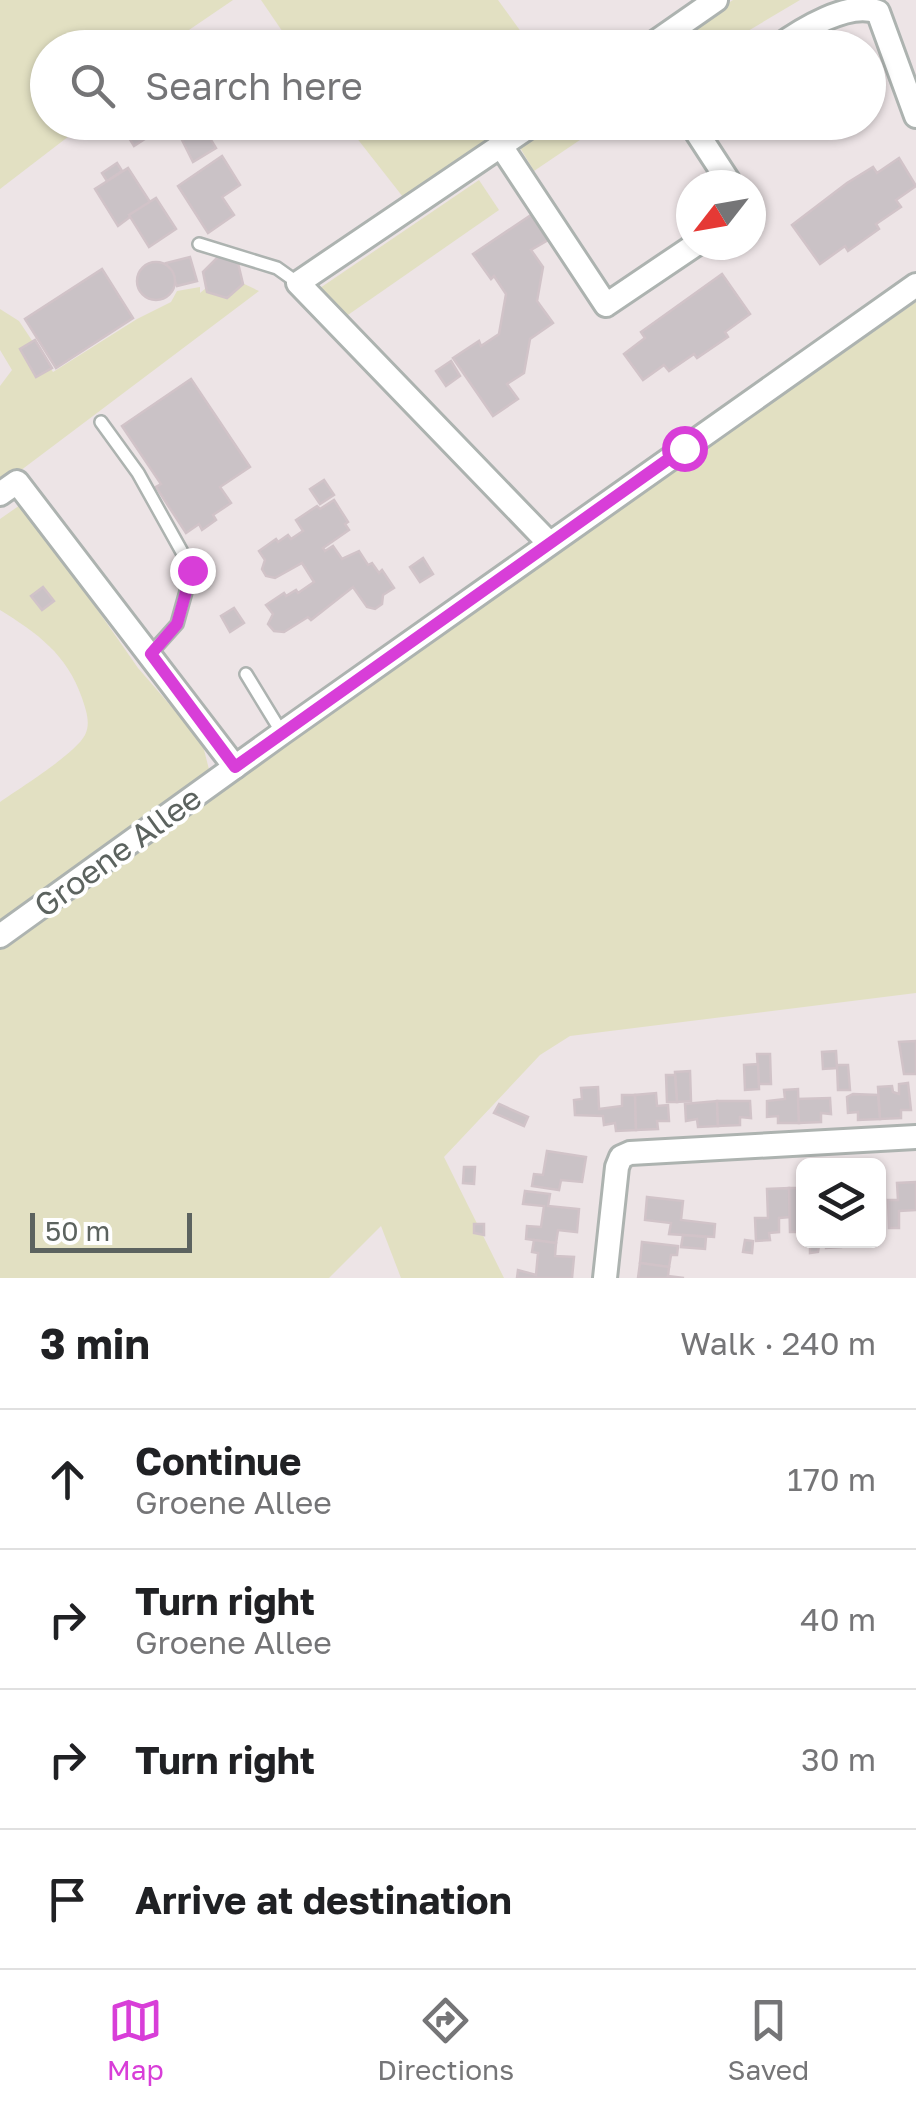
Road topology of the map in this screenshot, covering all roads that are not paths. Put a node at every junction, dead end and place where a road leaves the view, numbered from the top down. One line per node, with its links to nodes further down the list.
1 (716, 0): 2 (street)
2 (673, 30)
3 (802, 30): 4 (street)
4 (885, 30)
5 (886, 34): 6 (street)
6 (916, 116)
7 (510, 140): 9 (street)
8 (702, 140): 10 (street)
9 (501, 146): 12 (street); 13 (street)
10 (721, 170)
11 (199, 244): 13 (lane)
12 (676, 257)
13 (298, 283): 17 (street)
14 (916, 286): 17 (street, Groene Allee)
15 (101, 422): 18 (lane)
16 (0, 494): 18 (street, Groene Allee)
17 (550, 543): 20 (street, Groene Allee)
18 (151, 654): 21 (street, Groene Allee)
19 (246, 674): 20 (lane)
20 (282, 732): 21 (street, Groene Allee)
21 (235, 767): 22 (street, Groene Allee)
22 (0, 936)
23 (916, 1137): 24 (street)
24 (604, 1278)

